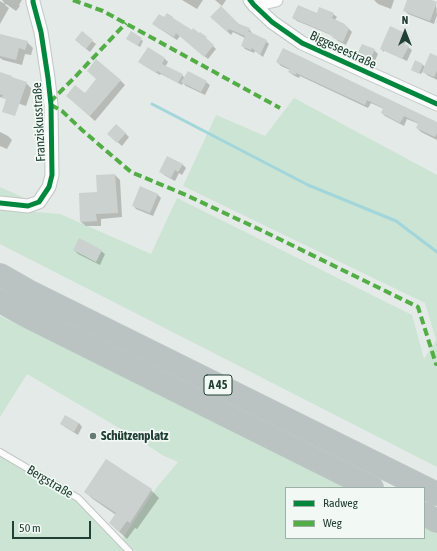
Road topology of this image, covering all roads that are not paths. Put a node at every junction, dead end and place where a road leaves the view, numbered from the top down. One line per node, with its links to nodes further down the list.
1 (33, 0): 5 (street, Franziskusstraße)
2 (276, 0): 3 (street)
3 (252, 3): 4 (street, Biggeseestraße)
4 (437, 104)
5 (0, 203)
6 (0, 275): 10 (highway, A 45)
7 (0, 301): 9 (highway, A 45)
8 (0, 452): 15 (lane, Bergstraße)
9 (370, 487)
10 (423, 487)
11 (425, 488): 12 (highway, A 45)
12 (437, 494)
13 (425, 515): 14 (highway)
14 (437, 521)
15 (129, 551)

